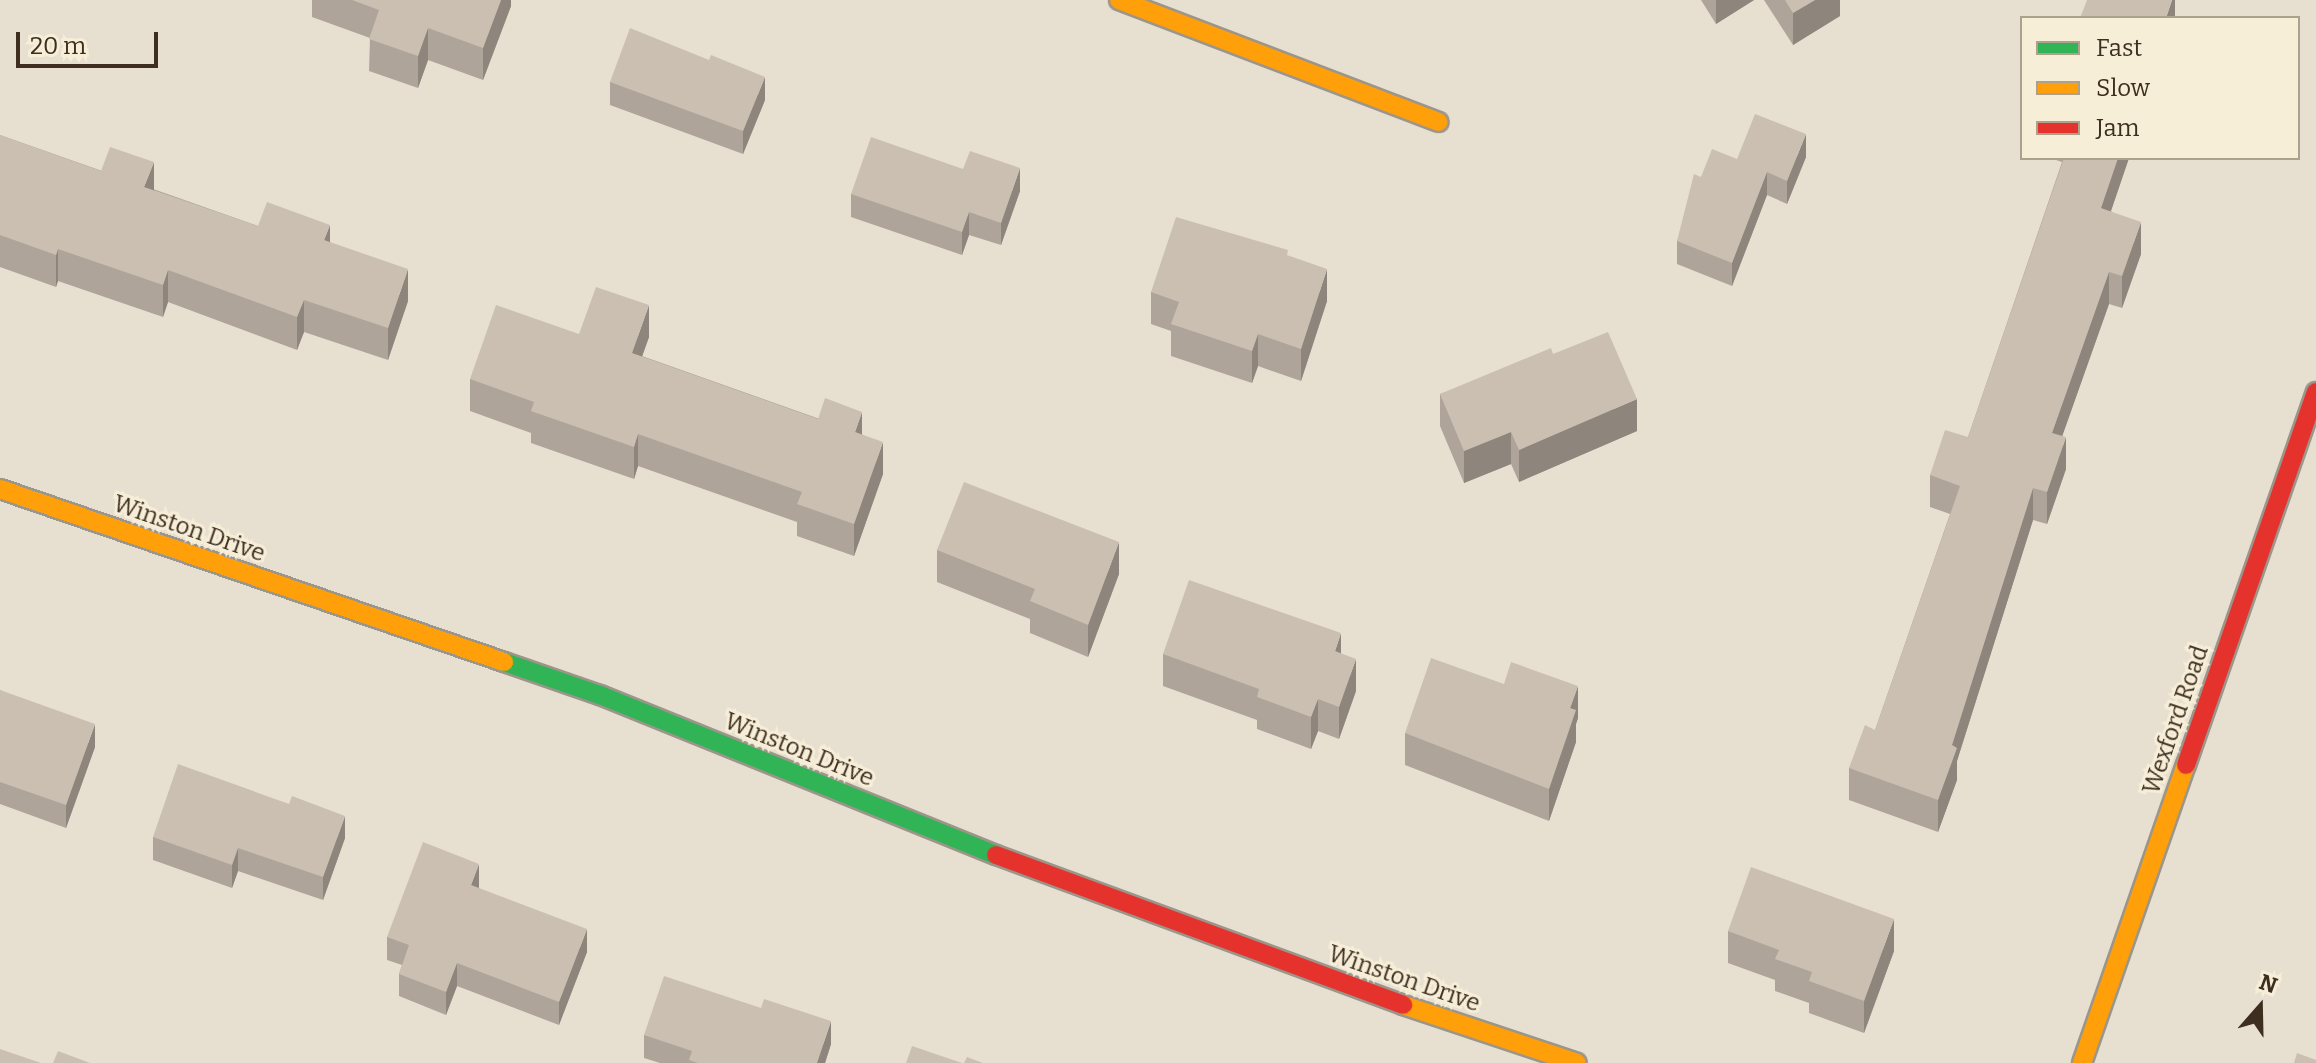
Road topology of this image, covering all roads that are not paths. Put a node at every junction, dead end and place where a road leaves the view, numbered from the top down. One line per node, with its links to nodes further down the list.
1 (1119, 0): 2 (street)
2 (1438, 122)
3 (2316, 392): 6 (street, Wexford Road)
4 (0, 489): 5 (street, Winston Drive)
5 (1577, 1063)
6 (2082, 1063)

